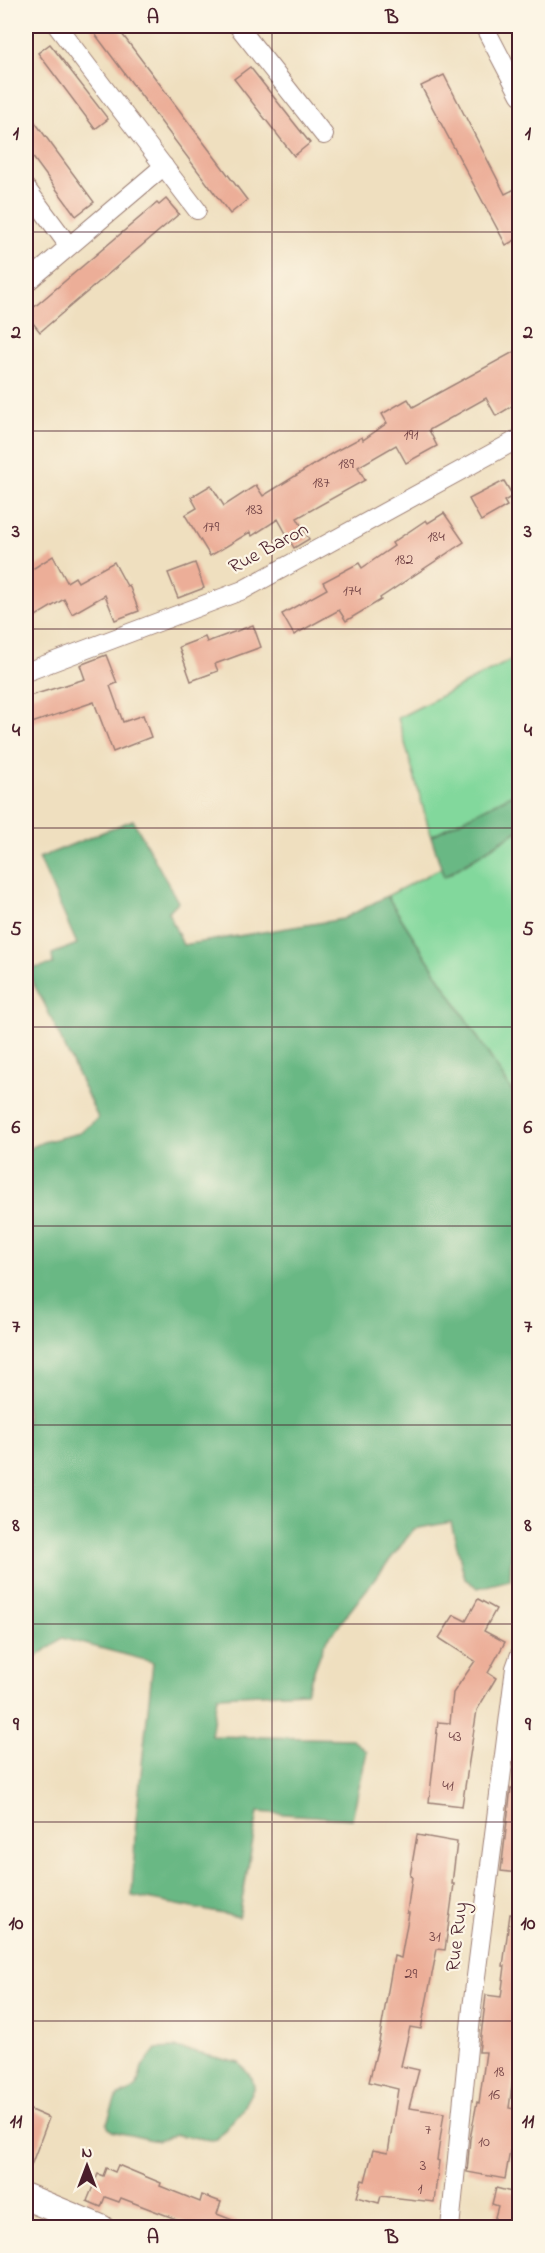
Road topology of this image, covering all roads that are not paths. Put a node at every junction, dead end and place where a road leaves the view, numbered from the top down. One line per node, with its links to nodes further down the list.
1 (57, 26): 6 (street)
2 (237, 26): 5 (street)
3 (484, 26): 4 (street)
4 (518, 87)
5 (324, 135)
6 (164, 166): 8 (street); 9 (street)
7 (26, 188): 9 (street)
8 (197, 210)
9 (69, 246): 10 (street)
10 (26, 283)
11 (519, 438): 12 (street, Rue Baron)
12 (26, 672)
13 (519, 1654): 16 (street, Rue Ruy)
14 (26, 2198): 15 (street)
15 (101, 2228)
16 (450, 2228)

